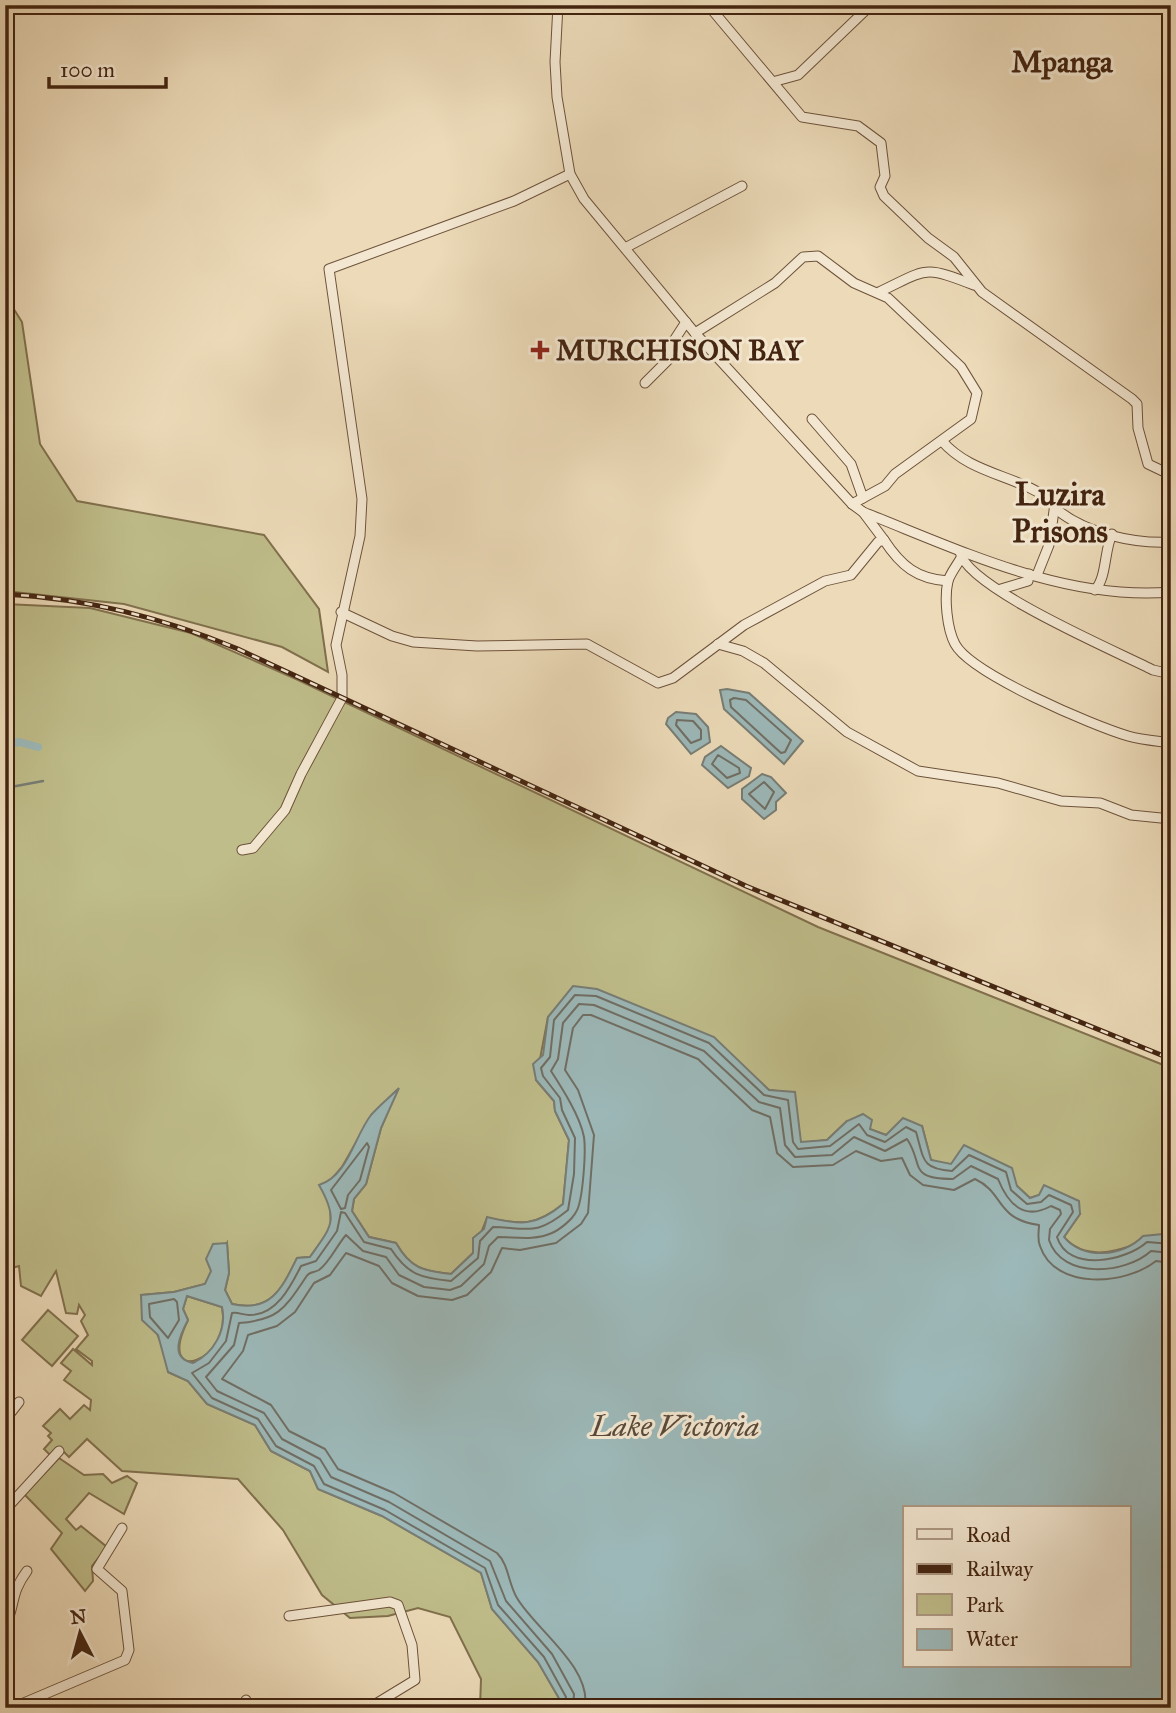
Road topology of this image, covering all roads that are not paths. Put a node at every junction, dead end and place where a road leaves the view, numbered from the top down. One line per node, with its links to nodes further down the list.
1 (558, 5): 5 (street)
2 (708, 5): 4 (street)
3 (871, 5): 4 (street)
4 (776, 82): 8 (street)
5 (569, 174): 7 (street); 31 (street)
6 (743, 186): 7 (street)
7 (625, 248): 10 (street)
8 (977, 286): 9 (street); 15 (street)
9 (879, 292): 11 (street); 14 (street)
10 (687, 322): 11 (street); 12 (street)
11 (695, 333): 17 (street)
12 (645, 383)
13 (812, 419): 16 (street)
14 (942, 441): 16 (street); 18 (street)
15 (1171, 475)
16 (863, 498): 17 (street)
17 (852, 504): 19 (street)
18 (1056, 509): 20 (street); 21 (street)
19 (863, 512): 23 (street); 25 (street)
20 (1072, 519): 21 (street); 22 (street)
21 (1053, 520): 26 (street)
22 (1112, 534): 24 (street); 29 (street)
23 (884, 540): 27 (street); 32 (street)
24 (1171, 542)
25 (961, 554): 26 (street); 27 (street); 28 (street)
26 (1033, 575): 28 (street); 29 (street)
27 (948, 581): 34 (street)
28 (1001, 589): 33 (street)
29 (1095, 590): 30 (street)
30 (1171, 592)
31 (341, 612): 32 (street); 36 (street)
32 (718, 644): 35 (street)
33 (1171, 674)
34 (1171, 743)
35 (1171, 820)
36 (242, 850)
37 (19, 1402): 38 (street)
38 (5, 1420)
39 (59, 1451): 40 (street)
40 (5, 1510)
41 (122, 1528): 45 (street)
42 (27, 1571): 44 (street)
43 (289, 1616): 46 (street)
44 (5, 1627)
45 (12, 1708)
46 (369, 1708)

